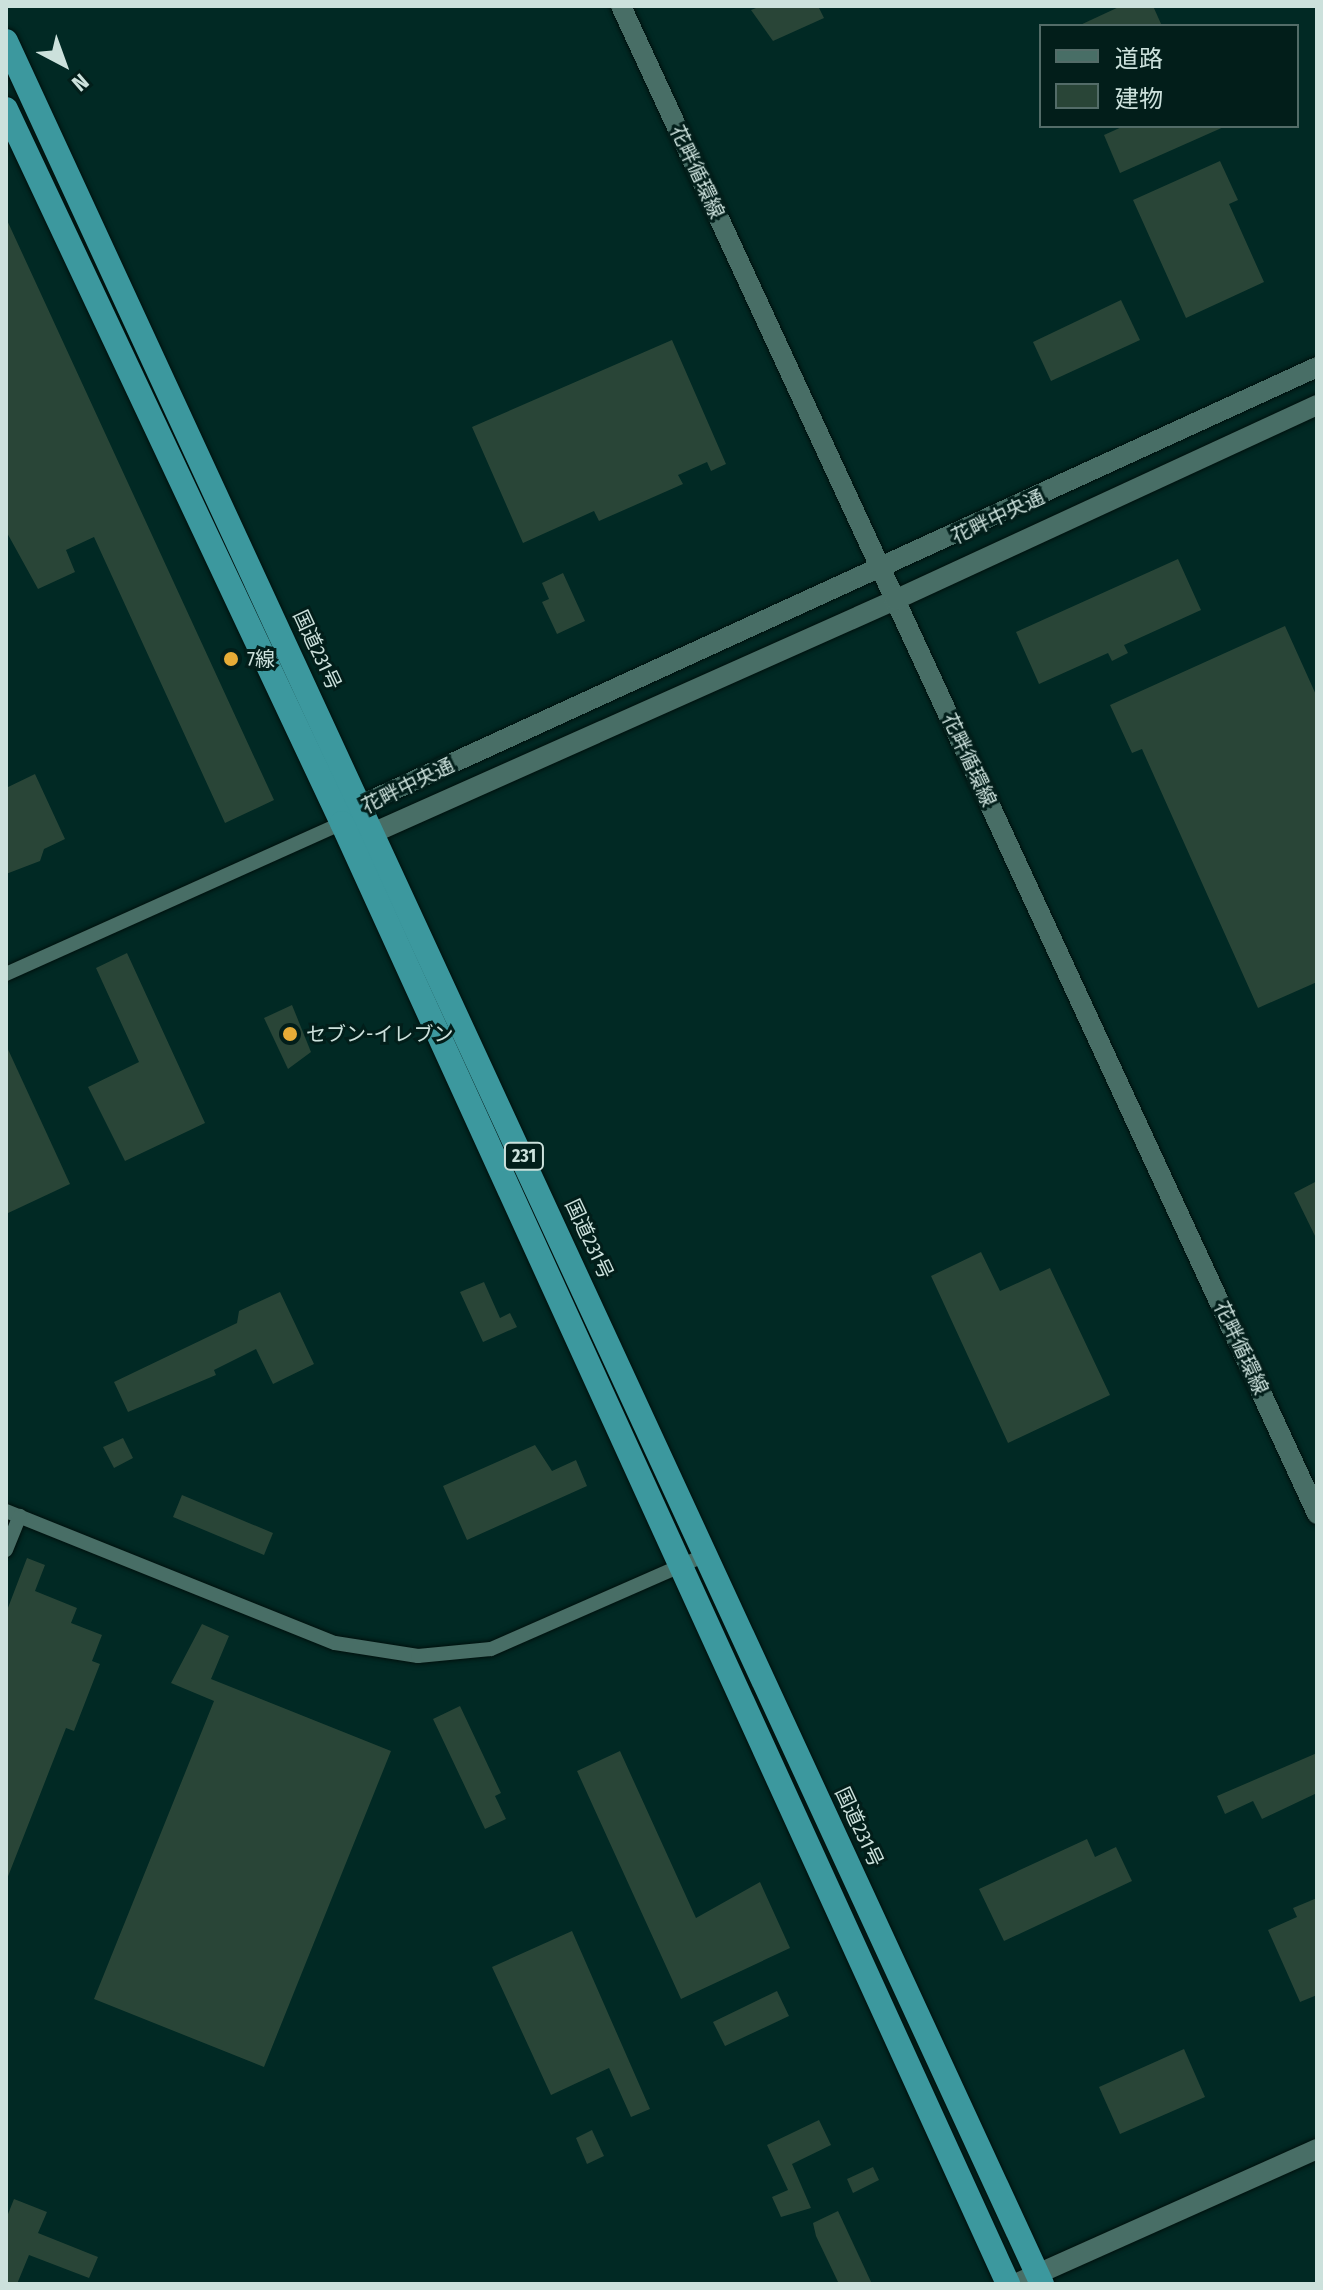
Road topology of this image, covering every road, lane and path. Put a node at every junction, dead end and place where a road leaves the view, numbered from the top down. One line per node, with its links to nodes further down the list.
1 (621, 6): 6 (street, 花畔循環線)
2 (8, 51): 8 (highway, 国道231号 / 231)
3 (6, 109): 9 (highway, 231)
4 (1317, 367): 6 (street, 花畔中央通)
5 (1317, 405): 7 (street, 花畔中央通)
6 (881, 570): 7 (street, 花畔循環線); 8 (street, 花畔中央通)
7 (895, 600): 10 (street, 花畔中央通); 13 (street, 花畔循環線)
8 (363, 804): 9 (street, 花畔中央通); 10 (highway, 国道231号 / 231)
9 (342, 823): 10 (street, 花畔中央通); 11 (street); 16 (highway, 231)
10 (375, 832): 15 (highway, 国道231号 / 231)
11 (6, 974)
12 (13, 1514): 14 (street); 16 (street)
13 (1317, 1514)
14 (6, 1550)
15 (707, 1554): 16 (street); 18 (highway, 国道231号 / 231)
16 (681, 1567): 19 (highway, 231)
17 (1317, 2149): 18 (street)
18 (1040, 2279): 20 (street)
19 (1008, 2284)
20 (1015, 2284)

